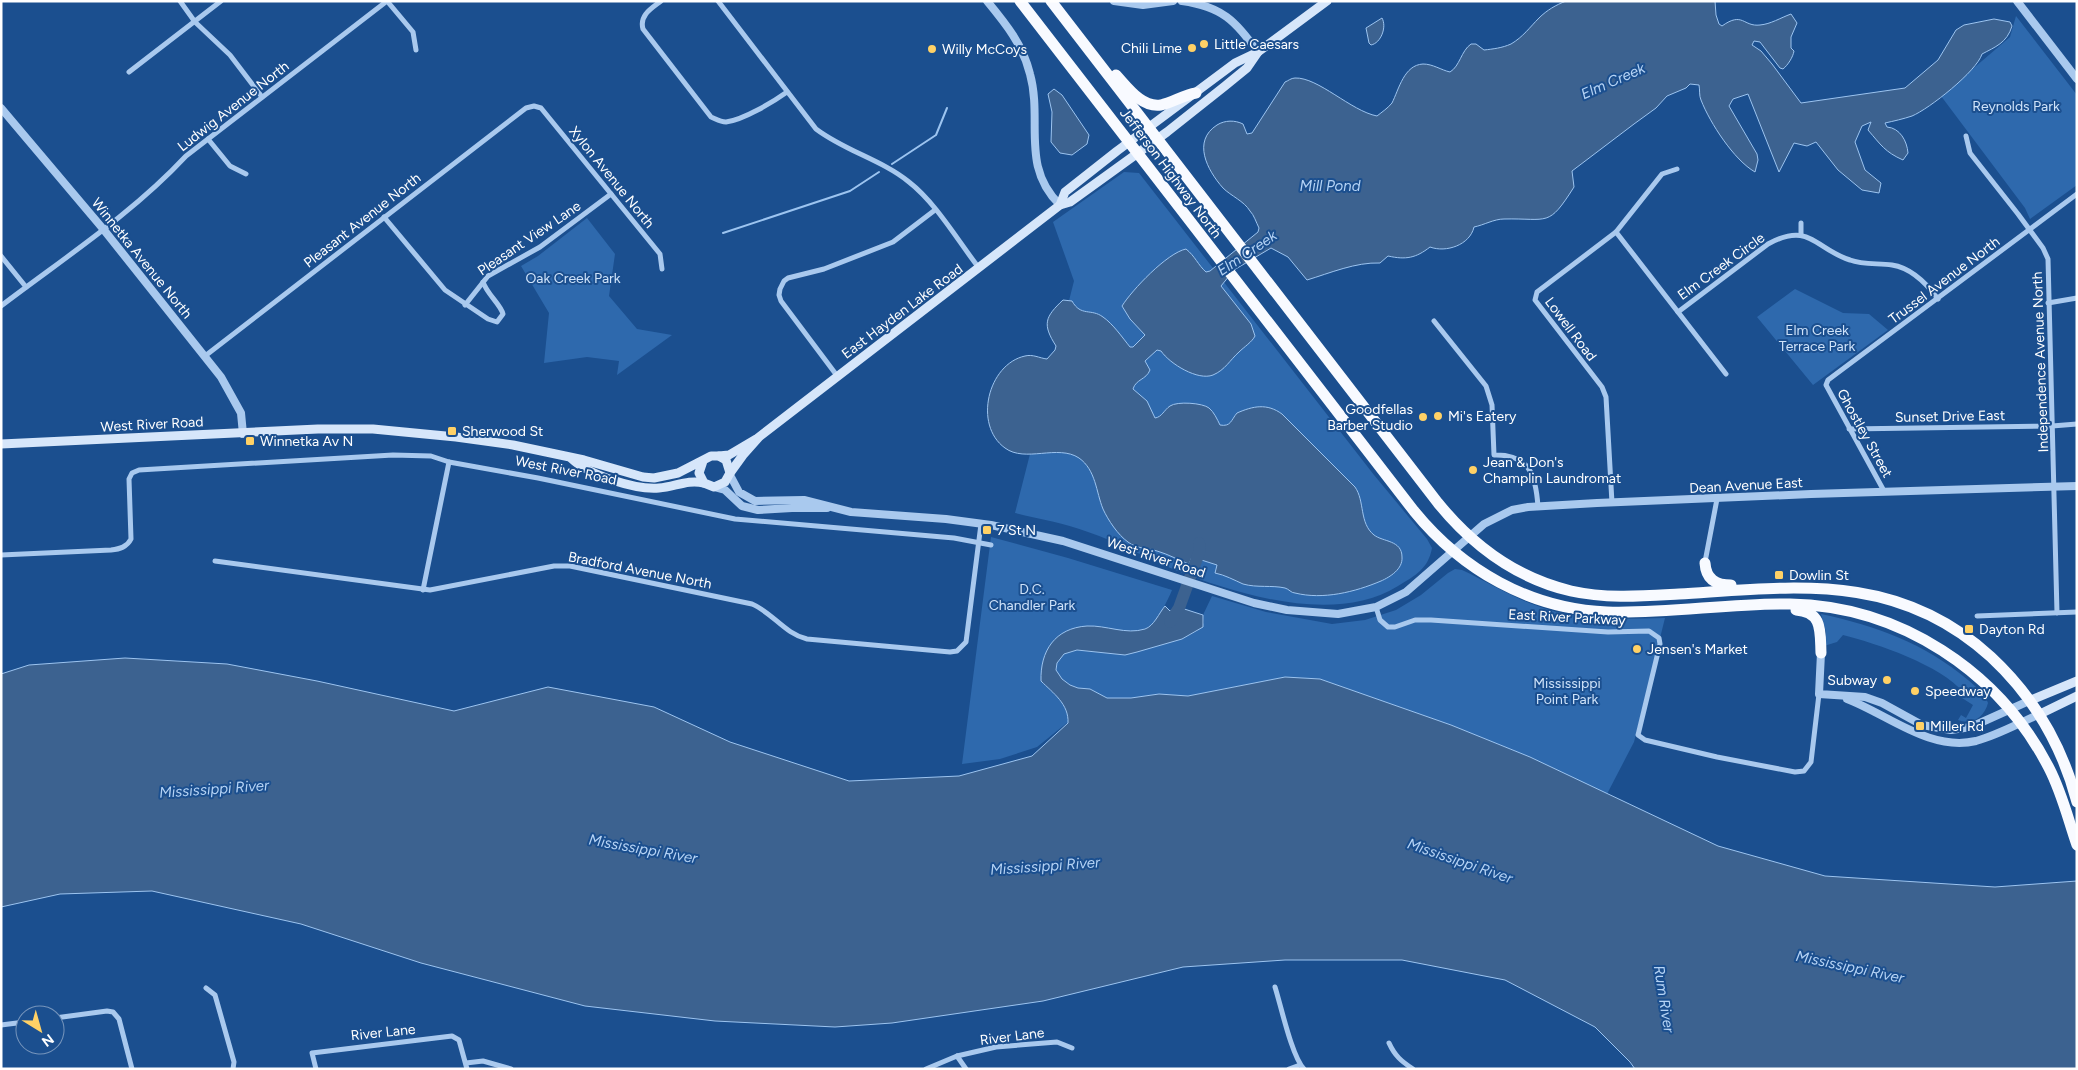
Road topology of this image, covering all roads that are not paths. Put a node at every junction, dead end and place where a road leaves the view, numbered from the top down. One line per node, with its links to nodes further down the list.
1 (180, 1): 14 (street)
2 (221, 1): 14 (street)
3 (387, 1): 16 (street); 22 (street, Ludwig Avenue North)
4 (661, 1): 20 (street)
5 (718, 1): 20 (street)
6 (987, 1): 33 (street)
7 (1020, 1): 25 (highway, Jefferson Highway North)
8 (1051, 1): 15 (highway, Jefferson Highway North)
9 (1114, 1): 10 (street)
10 (1173, 1)
11 (1182, 1): 17 (street)
12 (1328, 1): 17 (main road, East Hayden Lake Road)
13 (2018, 1): 19 (street)
14 (196, 22): 18 (street); 22 (street)
15 (1076, 32): 21 (highway); 25 (highway, Jefferson Highway North)
16 (416, 50)
17 (1258, 52): 21 (main road, East Hayden Lake Road); 28 (main road, East Hayden Lake Road)
18 (129, 72)
19 (2077, 79)
20 (787, 92): 34 (street)
21 (1196, 93): 25 (main road, East Hayden Lake Road)
22 (262, 97): 27 (street, Ludwig Avenue North)
23 (534, 106): 31 (street, Xylon Avenue North); 35 (street, Pleasant Avenue North)
24 (1, 108): 37 (street, Winnetka Avenue North)
25 (1139, 136): 28 (highway, Jefferson Highway North); 28 (highway, Jefferson Highway North); 33 (main road, East Hayden Lake Road)
26 (1966, 136): 38 (street, Independence Avenue North)
27 (208, 138): 30 (street); 37 (street, Ludwig Avenue North)
28 (1147, 146): 33 (main road, East Hayden Lake Road); 78 (highway, Jefferson Highway North); 81 (highway, Jefferson Highway North)
29 (1677, 168): 39 (street, Lowell Road)
30 (246, 174)
31 (610, 194): 43 (street, Xylon Avenue North); 44 (street, Pleasant View Lane)
32 (2077, 194): 38 (street, Trussel Avenue North)
33 (1060, 205): 42 (main road, East Hayden Lake Road)
34 (935, 210): 42 (street); 55 (street)
35 (384, 217): 49 (street); 53 (street, Pleasant Avenue North)
36 (1801, 223): 40 (street)
37 (104, 230): 45 (street, Ludwig Avenue North); 53 (street, Winnetka Avenue North)
38 (2030, 230): 47 (street, Trussel Avenue North); 48 (street, Independence Avenue North)
39 (1616, 232): 51 (street); 74 (street, Lowell Road)
40 (1801, 235): 47 (street); 51 (street, Elm Creek Circle)
41 (1, 256): 45 (street)
42 (979, 268): 55 (main road, East Hayden Lake Road)
43 (662, 269)
44 (483, 282): 49 (street, Pleasant View Lane); 49 (street)
45 (26, 287): 50 (street, Ludwig Avenue North)
46 (2077, 298): 48 (street)
47 (1938, 299): 56 (street, Trussel Avenue North)
48 (2048, 303): 58 (street, Independence Avenue North)
49 (465, 305)
50 (1, 306)
51 (1678, 312): 54 (street)
52 (1434, 321): 75 (street)
53 (205, 356): 60 (street, Winnetka Avenue North)
54 (1726, 374)
55 (838, 377): 61 (main road, East Hayden Lake Road)
56 (1826, 385): 59 (street, Ghostley Street)
57 (2077, 424): 58 (street, Sunset Drive East)
58 (2052, 426): 59 (street, Sunset Drive East); 71 (street, Independence Avenue North)
59 (1849, 429): 72 (street, Ghostley Street)
60 (243, 434): 62 (main road, West River Road); 64 (main road, West River Road)
61 (759, 437): 63 (main road, East Hayden Lake Road); 67 (main road, East Hayden Lake Road)
62 (1, 444)
63 (719, 456): 65 (main road); 67 (main road)
64 (572, 458): 65 (main road, West River Road); 68 (main road, West River Road)
65 (703, 461): 68 (main road)
66 (448, 462): 79 (street, West River Road); 82 (street, West River Road); 86 (street)
67 (730, 474): 70 (main road); 76 (street, West River Road)
68 (704, 483): 70 (main road)
69 (2077, 486): 71 (street, Dean Avenue East)
70 (714, 487): 76 (street, West River Road)
71 (2055, 488): 72 (street, Dean Avenue East); 90 (street, Independence Avenue North)
72 (1884, 491): 73 (street, Dean Avenue East)
73 (1717, 499): 74 (street, Dean Avenue East); 84 (street)
74 (1612, 503): 75 (street, Dean Avenue East)
75 (1538, 507): 78 (street, Dean Avenue East)
76 (834, 508): 77 (street, West River Road)
77 (981, 524): 79 (street); 88 (street, West River Road)
78 (1470, 538): 81 (street, Dean Avenue East); 85 (highway, Jefferson Highway North)
79 (977, 541): 80 (street, West River Road); 86 (street, Bradford Avenue North)
80 (991, 545)
81 (1453, 552): 87 (highway, Jefferson Highway North); 88 (street, West River Road)
82 (1, 555)
83 (215, 561): 86 (street, Bradford Avenue North)
84 (1704, 563): 85 (highway)
85 (1808, 587): 97 (highway)
86 (423, 590)
87 (1722, 606): 92 (highway); 98 (highway)
88 (1376, 607): 94 (street, East River Parkway)
89 (2077, 612): 90 (street)
90 (2057, 613): 91 (street)
91 (1977, 616)
92 (1821, 653): 94 (street)
93 (2077, 681): 97 (main road)
94 (1819, 694): 96 (street)
95 (2077, 696): 99 (main road)
96 (1842, 697): 98 (street); 100 (street)
97 (2031, 700): 98 (street); 99 (highway)
98 (2010, 708): 100 (highway)
99 (2040, 714): 100 (street); 101 (highway)
100 (2021, 722): 102 (highway)
101 (2077, 802)
102 (2077, 845)
103 (1275, 987): 112 (street)
104 (206, 988): 114 (street)
105 (65, 1017): 113 (street)
106 (15, 1023): 107 (street)
107 (1, 1025)
108 (1389, 1043): 121 (street)
109 (1072, 1048): 110 (street, River Lane)
110 (957, 1056): 118 (street, River Lane); 119 (street)
111 (466, 1062): 115 (street, River Lane); 116 (street); 117 (street)
112 (1302, 1067): 120 (street)
113 (132, 1069)
114 (232, 1069)
115 (316, 1069)
116 (467, 1069)
117 (511, 1069)
118 (926, 1069)
119 (966, 1069)
120 (1289, 1069)
121 (1413, 1069)

